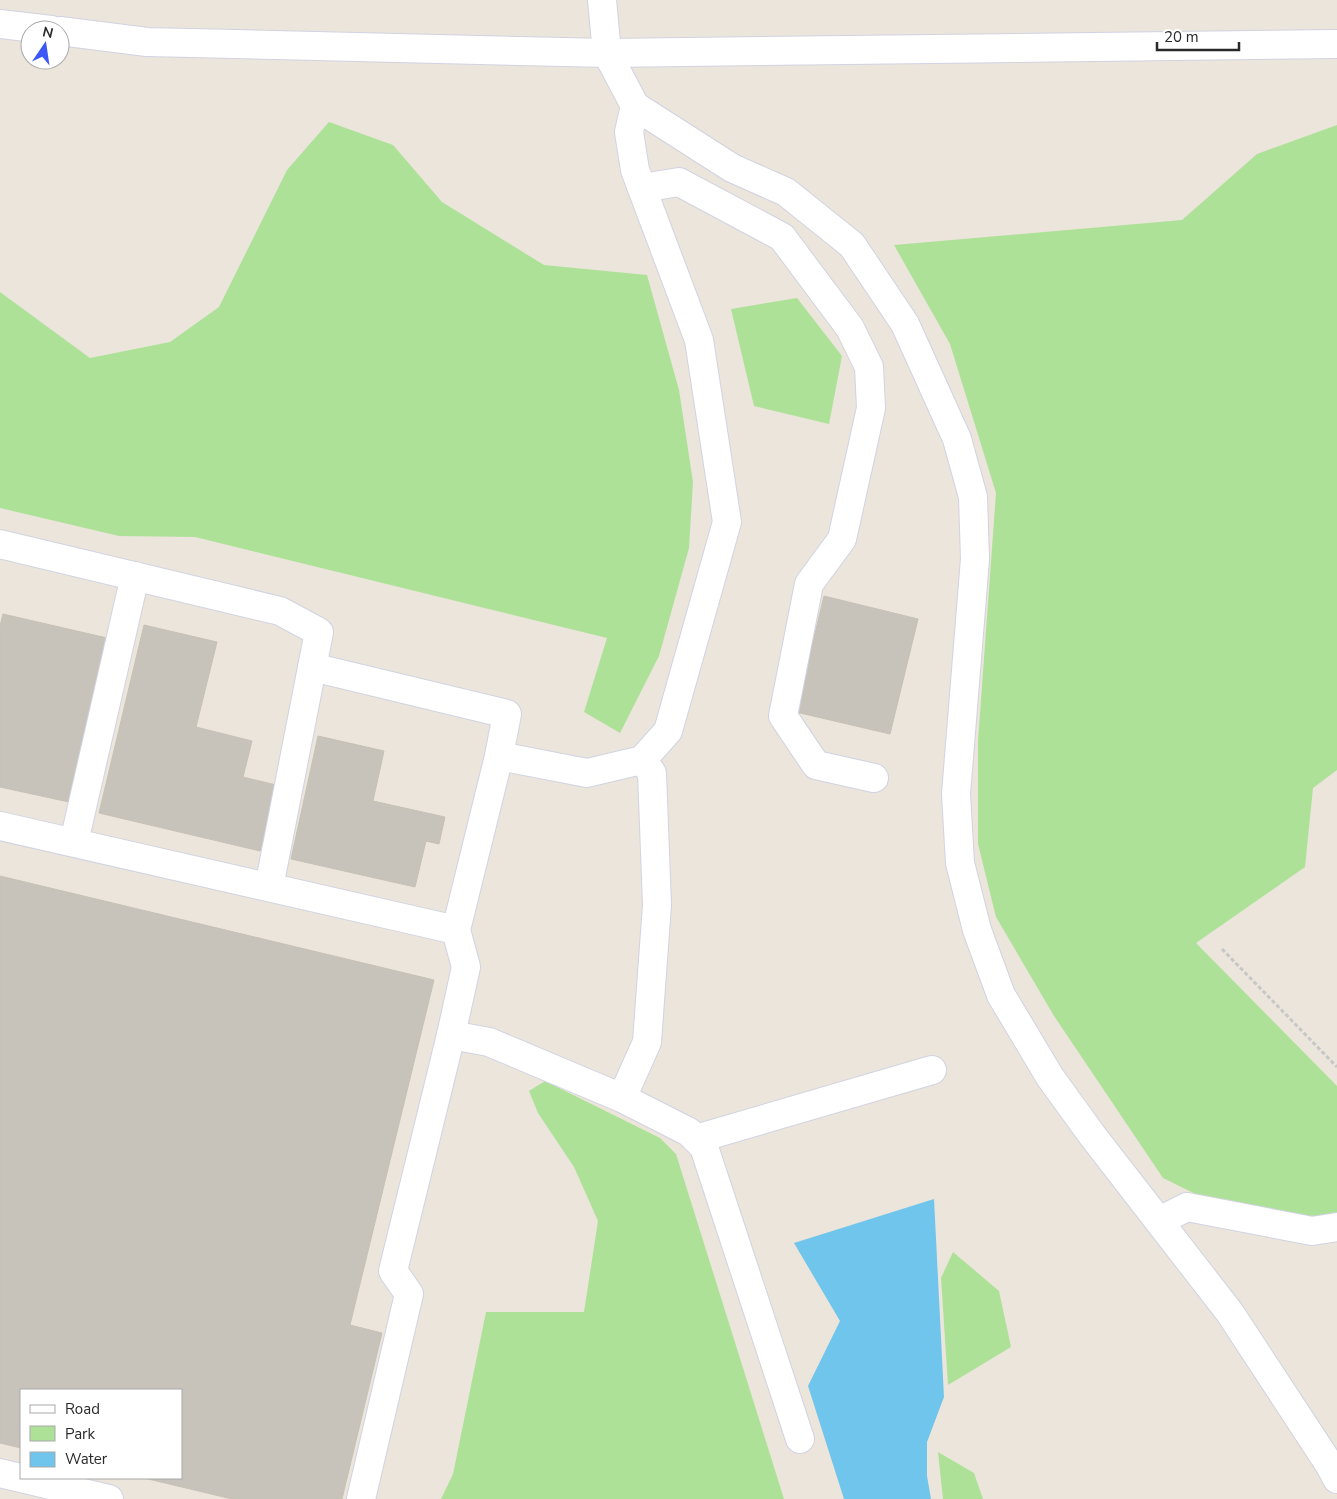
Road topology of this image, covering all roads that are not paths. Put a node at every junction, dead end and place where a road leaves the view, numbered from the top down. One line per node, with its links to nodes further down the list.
1 (602, 6): 6 (street)
2 (0, 24): 3 (street)
3 (20, 26)
4 (70, 32): 6 (street)
5 (1337, 44): 6 (street)
6 (607, 53): 7 (street)
7 (635, 106): 8 (street); 23 (street)
8 (642, 188): 13 (street); 14 (street)
9 (0, 544): 10 (street)
10 (135, 576): 11 (street); 16 (street)
11 (312, 667): 12 (street); 17 (street)
12 (498, 756): 13 (street); 18 (street)
13 (642, 760): 21 (street)
14 (874, 778)
15 (0, 826): 16 (street)
16 (74, 842): 17 (street)
17 (268, 887): 18 (street)
18 (456, 930): 19 (street)
19 (451, 1035): 21 (street); 31 (street)
20 (932, 1070): 22 (street)
21 (622, 1098): 22 (street)
22 (696, 1139): 25 (street)
23 (1159, 1221): 24 (street); 29 (street)
24 (1337, 1227)
25 (800, 1439)
26 (0, 1473): 27 (street)
27 (20, 1478)
28 (25, 1479): 30 (street)
29 (1337, 1479)
30 (109, 1499)
31 (361, 1499)

